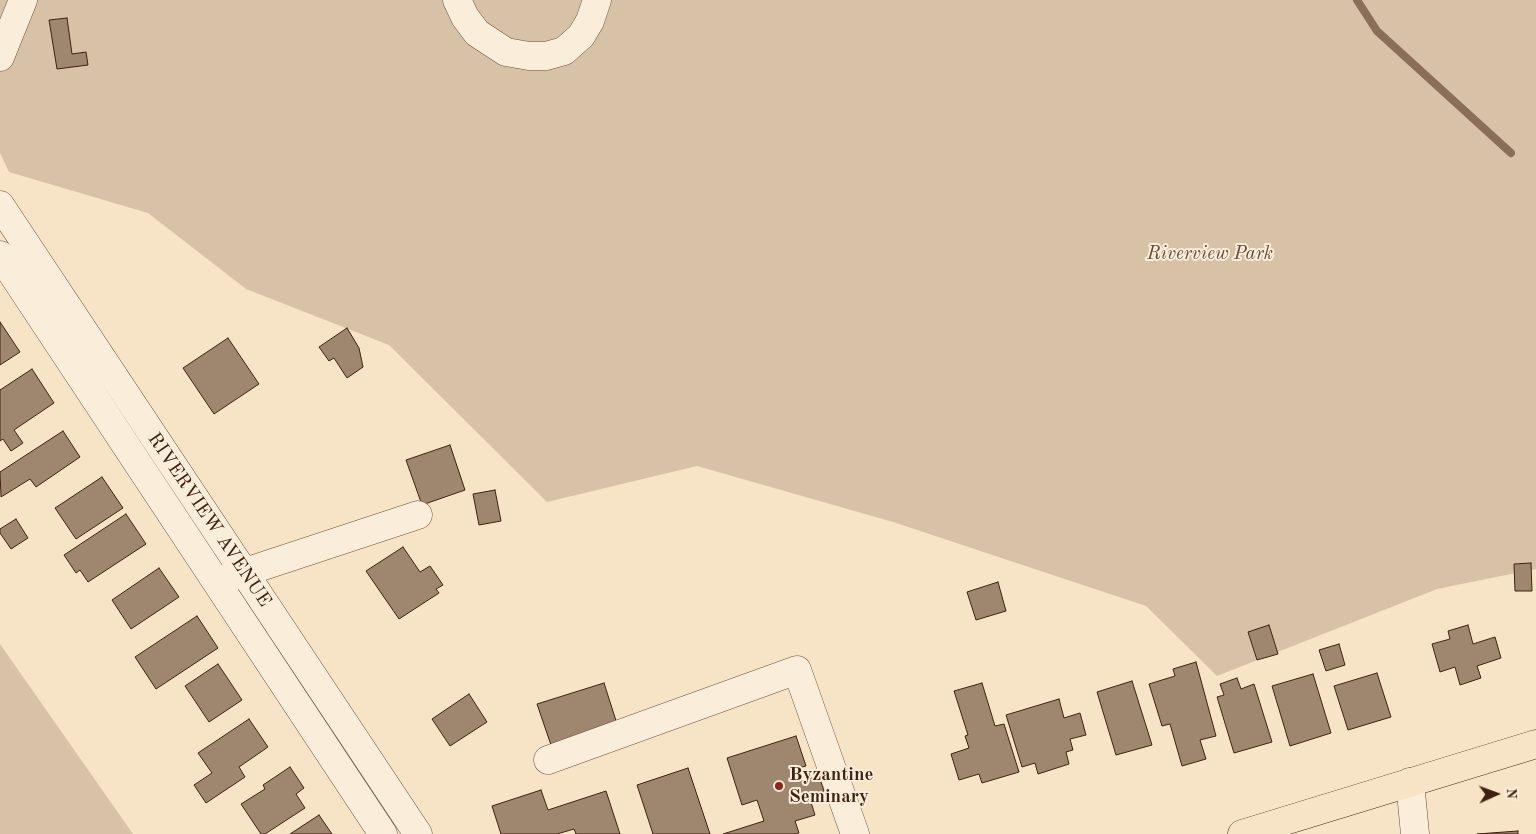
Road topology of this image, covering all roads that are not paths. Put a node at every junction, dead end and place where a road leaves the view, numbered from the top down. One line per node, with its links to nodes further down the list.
1 (23, 0): 4 (street)
2 (457, 0): 3 (street)
3 (597, 0)
4 (0, 57)
5 (0, 205): 8 (street, RIVERVIEW AVENUE)
6 (0, 255): 9 (street, RIVERVIEW AVENUE)
7 (418, 515): 8 (street)
8 (244, 572): 9 (street); 14 (street, RIVERVIEW AVENUE)
9 (216, 582): 13 (street, RIVERVIEW AVENUE)
10 (1536, 744): 12 (main road)
11 (548, 760): 15 (street)
12 (1410, 782): 16 (main road); 17 (street)
13 (383, 834)
14 (418, 834)
15 (855, 834)
16 (1242, 834)
17 (1415, 834)

